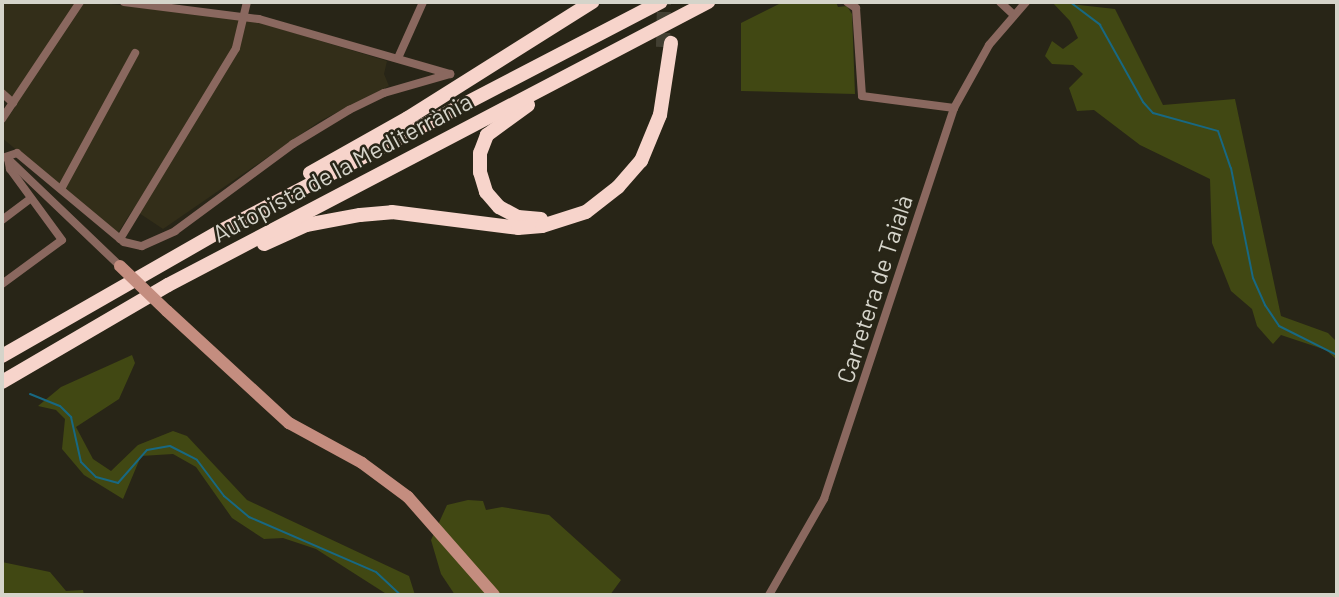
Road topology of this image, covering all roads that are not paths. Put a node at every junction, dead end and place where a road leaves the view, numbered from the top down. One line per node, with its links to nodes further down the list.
1 (80, 2): 17 (street)
2 (124, 2): 12 (street)
3 (247, 2): 12 (street)
4 (424, 2): 15 (street)
5 (592, 2): 24 (highway)
6 (660, 2): 24 (highway, Autopista de la Mediterrània)
7 (708, 2): 13 (highway, Autopista de la Mediterrània)
8 (847, 2): 18 (street)
9 (1000, 2): 11 (street)
10 (1026, 2): 11 (street, Carretera de Taialà)
11 (1014, 15): 18 (street, Carretera de Taialà)
12 (244, 16): 15 (street); 25 (street)
13 (625, 46): 27 (highway, Autopista de la Mediterrània); 27 (highway)
14 (135, 52): 21 (street)
15 (398, 58): 25 (street)
16 (2, 93): 17 (street)
17 (13, 103): 19 (street)
18 (954, 108): 32 (street, Carretera de Taialà)
19 (2, 119)
20 (4, 156): 21 (street); 22 (street); 26 (street)
21 (61, 189): 25 (street)
22 (32, 198): 23 (street); 28 (street)
23 (2, 220)
24 (217, 233): 29 (highway, Autopista de la Mediterrània)
25 (122, 241)
26 (120, 266): 31 (street, bridge)
27 (182, 278): 30 (highway, Autopista de la Mediterrània)
28 (2, 284)
29 (2, 356)
30 (2, 382)
31 (494, 595)
32 (769, 595)

